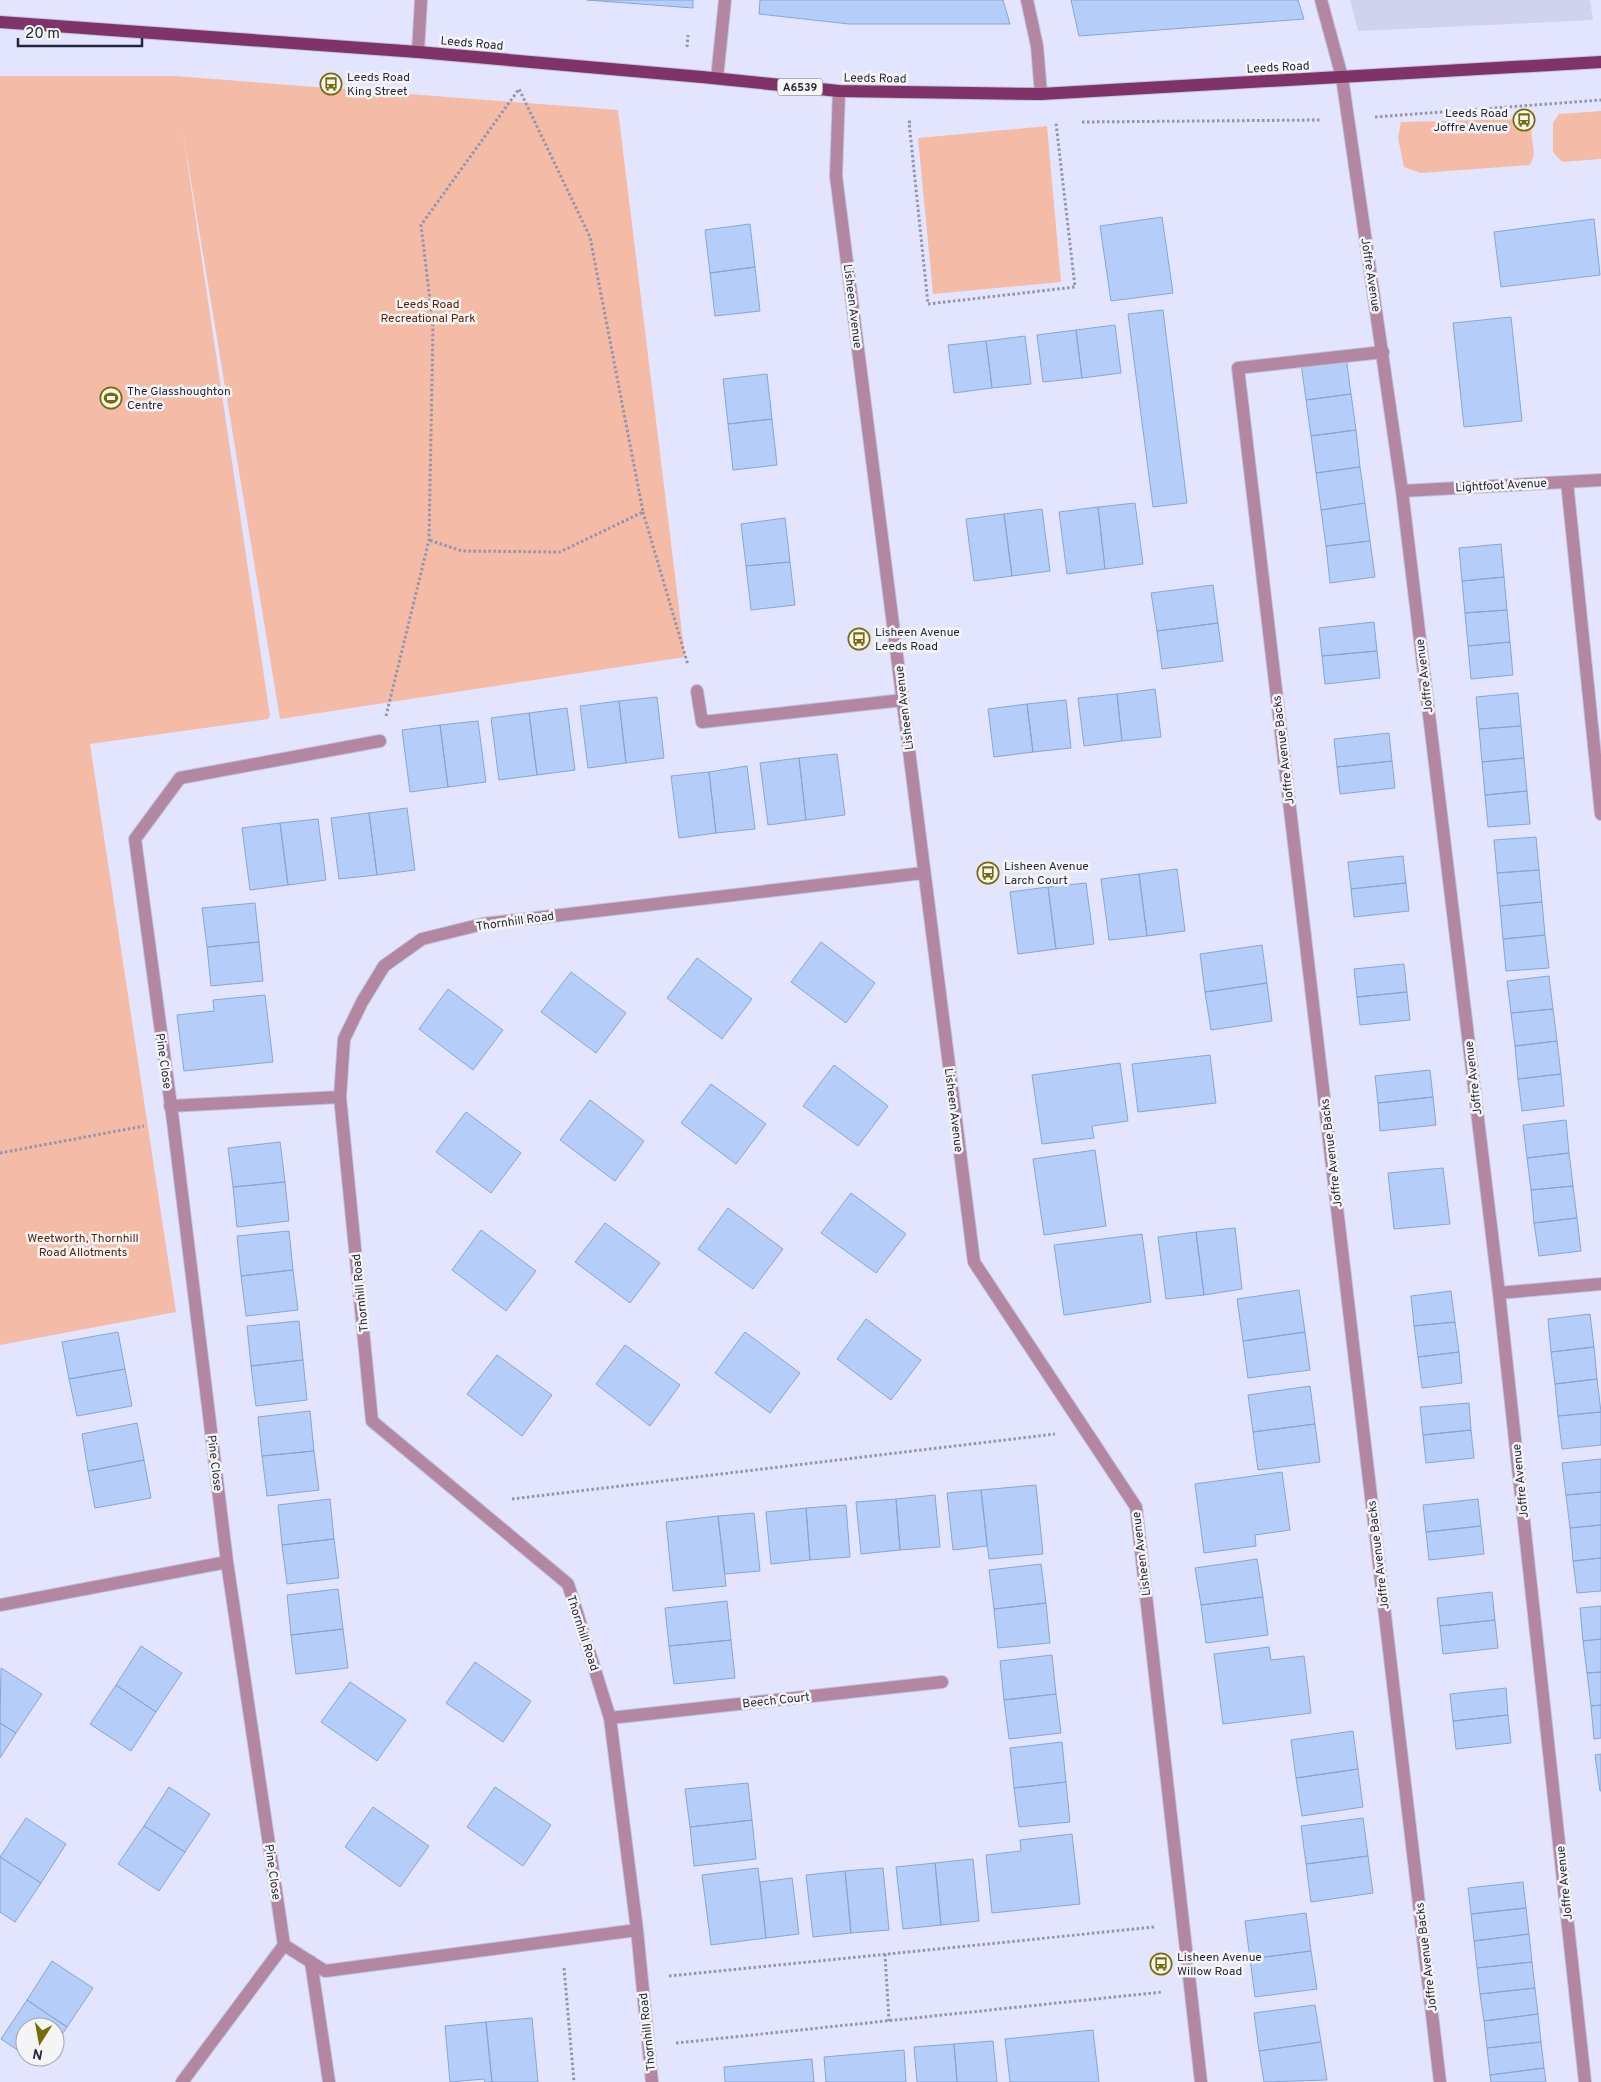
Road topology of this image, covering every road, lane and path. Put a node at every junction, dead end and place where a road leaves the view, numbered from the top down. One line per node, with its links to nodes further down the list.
1 (421, 0): 7 (street)
2 (725, 0): 11 (street)
3 (1027, 0): 13 (street)
4 (1321, 0): 10 (street, Joffre Avenue)
5 (0, 22): 7 (main road, Leeds Road / A6539)
6 (688, 35): 8 (path)
7 (418, 52): 11 (main road, Leeds Road / A6539)
8 (687, 53)
9 (1601, 62): 10 (main road, Leeds Road / A6539)
10 (1342, 77): 13 (main road, Leeds Road / A6539); 15 (street, Joffre Avenue)
11 (716, 78): 12 (main road, Leeds Road / A6539)
12 (839, 91): 13 (main road, Leeds Road / A6539); 28 (street, Lisheen Avenue)
13 (1041, 94)
14 (1601, 100): 15 (path)
15 (1348, 119): 18 (path); 21 (street, Joffre Avenue)
16 (919, 122): 20 (path)
17 (1066, 122): 20 (path)
18 (1076, 122)
19 (1048, 123): 20 (path)
20 (1056, 123)
21 (1383, 352): 24 (street, Joffre Avenue); 59 (street, Joffre Avenue Backs)
22 (1601, 480): 23 (street, Lightfoot Avenue)
23 (1567, 482): 24 (street, Lightfoot Avenue); 30 (street)
24 (1402, 491): 37 (street, Joffre Avenue)
25 (643, 512): 26 (path); 26 (path); 27 (path)
26 (429, 540): 29 (path)
27 (697, 691): 28 (street)
28 (903, 700): 31 (street, Lisheen Avenue)
29 (380, 741): 33 (street, Pine Close)
30 (1601, 814)
31 (923, 873): 32 (street, Thornhill Road); 38 (street, Lisheen Avenue)
32 (340, 1097): 33 (street); 39 (street, Thornhill Road)
33 (170, 1106): 34 (street, Pine Close)
34 (172, 1121): 35 (path); 40 (street, Pine Close)
35 (0, 1153)
36 (1601, 1284): 37 (street)
37 (1499, 1293): 60 (street, Joffre Avenue)
38 (1085, 1431): 39 (path); 44 (street, Lisheen Avenue)
39 (472, 1504): 43 (street, Thornhill Road)
40 (227, 1562): 41 (street); 47 (street, Pine Close)
41 (0, 1606)
42 (942, 1682): 43 (street, Beech Court)
43 (610, 1718): 45 (street, Thornhill Road)
44 (1183, 1924): 48 (path); 51 (street, Lisheen Avenue)
45 (637, 1930): 46 (street); 50 (street, Thornhill Road)
46 (561, 1940): 49 (street); 56 (path)
47 (284, 1945): 49 (street); 54 (street)
48 (884, 1954): 50 (path); 52 (path)
49 (311, 1962): 55 (street)
50 (641, 1979): 53 (street, Thornhill Road)
51 (1190, 1990): 52 (path); 58 (street, Lisheen Avenue)
52 (889, 2021): 53 (path)
53 (648, 2046): 57 (street, Thornhill Road)
54 (182, 2082)
55 (328, 2082)
56 (574, 2082)
57 (652, 2082)
58 (1201, 2082)
59 (1440, 2082)
60 (1585, 2082)

